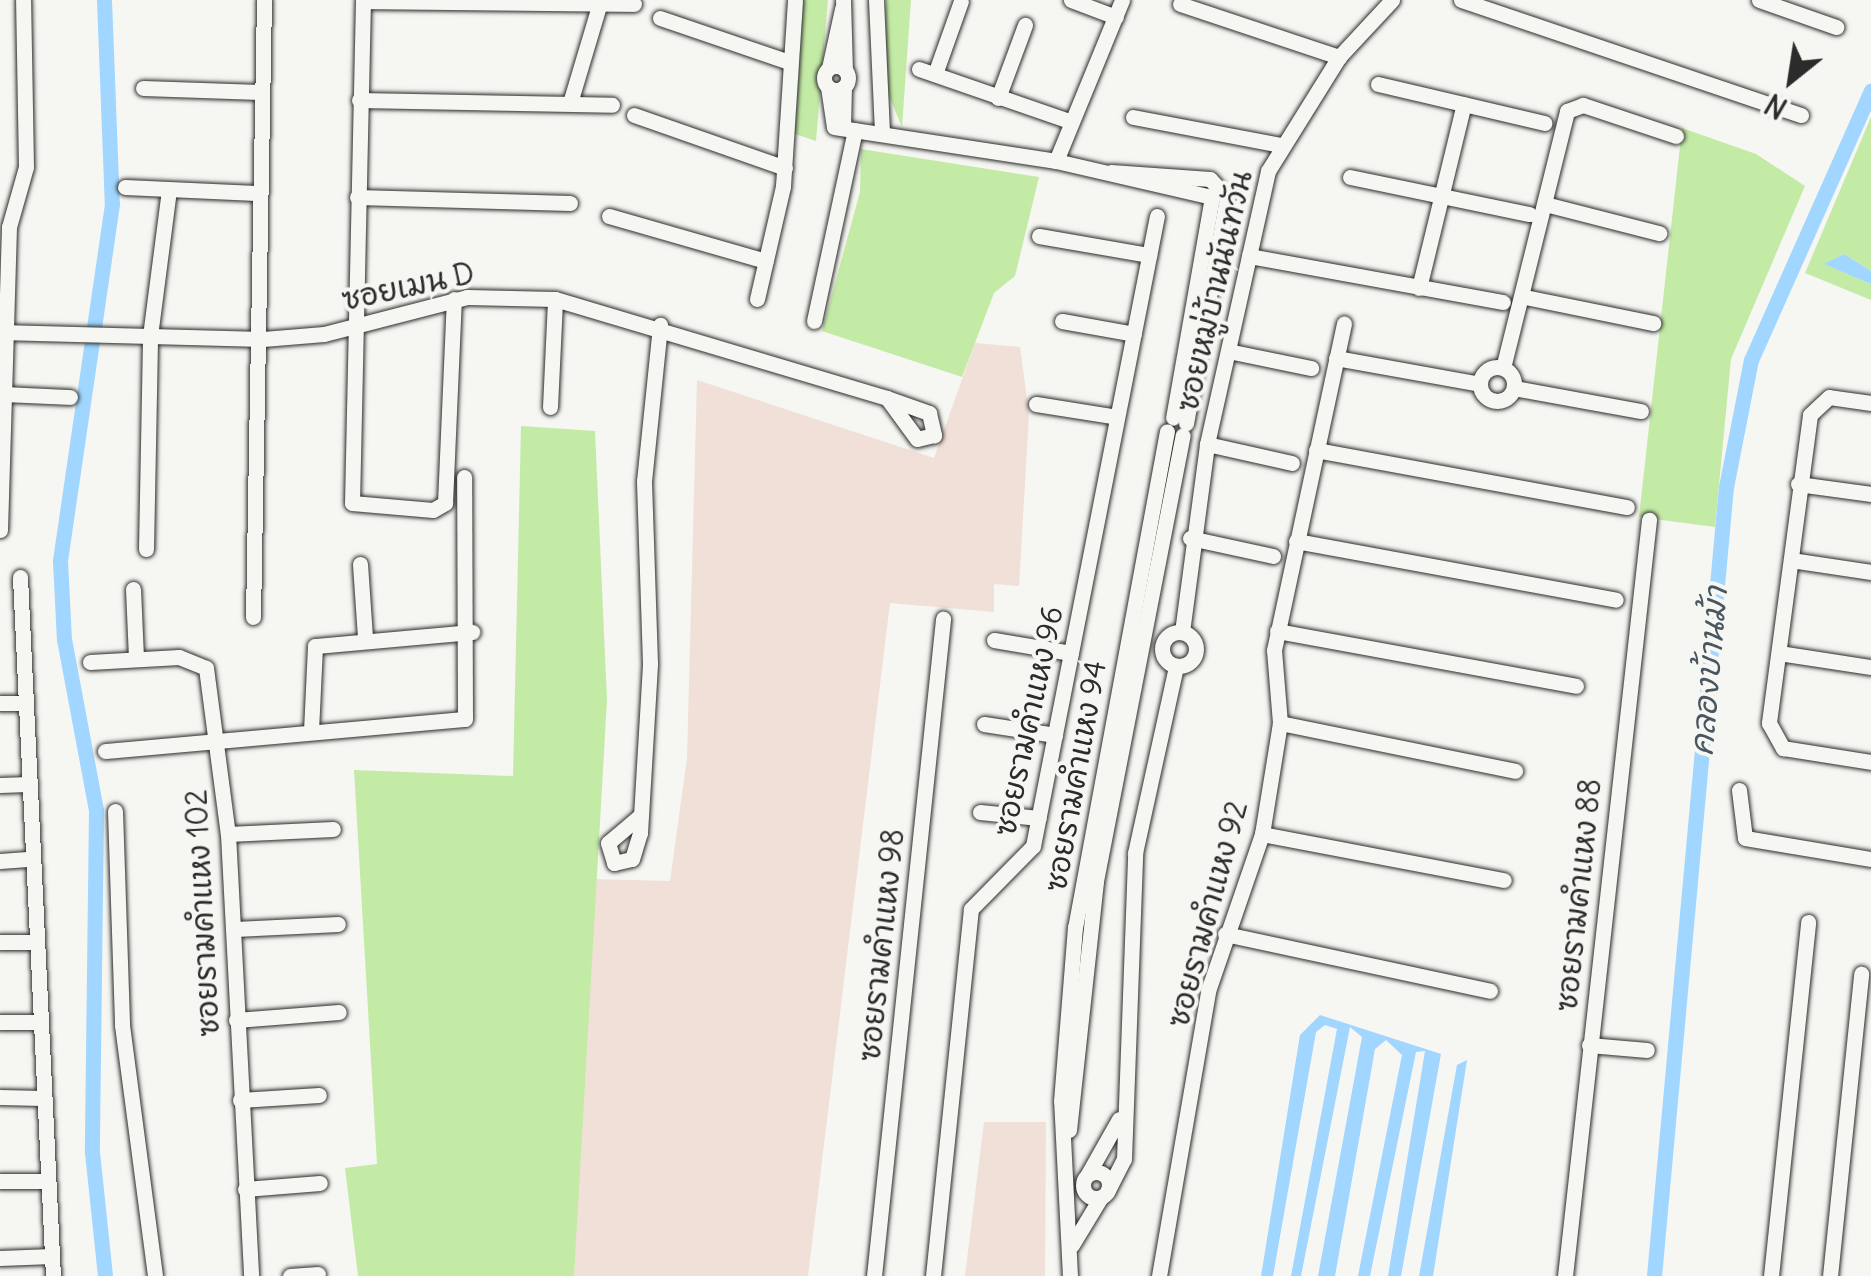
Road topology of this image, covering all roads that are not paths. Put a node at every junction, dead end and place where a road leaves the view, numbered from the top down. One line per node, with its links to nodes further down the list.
1 (23, 0): 52 (street)
2 (264, 0): 24 (street)
3 (795, 0): 21 (street)
4 (876, 0): 36 (street)
5 (1071, 0): 16 (street)
6 (1122, 0): 16 (street)
7 (1392, 0): 20 (street, ซอยหมู่บ้านนันทวัน)
8 (1461, 0): 31 (street)
9 (1759, 0): 19 (street)
10 (363, 1): 15 (street); 26 (street)
11 (961, 1): 25 (street)
12 (634, 4): 15 (street)
13 (843, 4): 35 (street)
14 (1180, 4): 20 (street)
15 (599, 6): 27 (street)
16 (1116, 16): 33 (street)
17 (660, 18): 21 (street)
18 (1024, 25): 25 (street)
19 (1836, 27)
20 (1339, 57): 38 (street, ซอยหมู่บ้านนันทวัน)
21 (789, 62): 40 (street)
22 (1378, 84): 28 (street)
23 (143, 88): 24 (street)
24 (260, 92): 44 (street)
25 (998, 98): 33 (street)
26 (359, 100): 27 (street); 46 (street)
27 (570, 102): 29 (street)
28 (1464, 104): 34 (street); 45 (street)
29 (612, 105)
30 (634, 115): 40 (street)
31 (1801, 115)
32 (1133, 116): 38 (street)
33 (1069, 120): 39 (street)
34 (1544, 123)
35 (849, 129): 36 (street, ซอยรามคําแหง 94); 64 (street)
36 (882, 134): 39 (street, ซอยรามคําแหง 94)
37 (1676, 136): 48 (street)
38 (1281, 145): 56 (street, ซอยหมู่บ้านนันทวัน)
39 (1056, 161): 171 (street, ซอยรามคําแหง 94)
40 (785, 168): 57 (street)
41 (1350, 177): 45 (street)
42 (126, 187): 43 (street)
43 (169, 190): 44 (street); 72 (street)
44 (256, 193): 73 (street)
45 (1442, 196): 49 (street); 58 (street)
46 (357, 197): 47 (street); 66 (street)
47 (570, 203)
48 (1545, 204): 53 (street); 59 (street)
49 (1528, 214)
50 (609, 216): 57 (street)
51 (1157, 216): 55 (street, ซอยรามคําแหง 96)
52 (4, 227): 70 (street)
53 (1659, 232)
54 (1040, 236): 55 (street)
55 (1149, 255): 71 (street, ซอยรามคําแหง 96)
56 (1249, 256): 58 (street); 74 (street, ซอยหมู่บ้านนันทวัน)
57 (766, 262): 62 (street)
58 (1419, 288): 63 (street)
59 (1525, 297): 68 (street); 77 (street)
60 (454, 298): 61 (street, ซอยเมน D); 66 (street, ซอยเมน D); 66 (street)
61 (555, 299): 69 (street, ซอยเมน D); 85 (street)
62 (757, 299)
63 (1504, 302)
64 (814, 321)
65 (1062, 321): 71 (street)
66 (354, 324): 73 (street, ซอยเมน D)
67 (1344, 324): 75 (street, ซอยรามคําแหง 92)
68 (1653, 324)
69 (660, 325): 82 (street, ซอยเมน D); 137 (street)
70 (4, 332): 72 (street, ซอยเมน D); 80 (street)
71 (1134, 334): 87 (street, ซอยรามคําแหง 96)
72 (150, 336): 73 (street, ซอยเมน D); 100 (street)
73 (253, 339): 108 (street)
74 (1228, 351): 76 (street); 89 (street, ซอยหมู่บ้านนันทวัน)
75 (1336, 358): 78 (street); 90 (street, ซอยรามคําแหง 92)
76 (1311, 368)
77 (1503, 368): 78 (street); 79 (street)
78 (1480, 384): 79 (street)
79 (1514, 388): 86 (street)
80 (6, 394): 81 (street); 88 (street)
81 (70, 397)
82 (888, 398)
83 (1871, 401): 93 (street)
84 (1036, 404): 87 (street)
85 (550, 407)
86 (1641, 410)
87 (1117, 417): 115 (street, ซอยรามคําแหง 96)
88 (2, 431): 97 (street)
89 (1207, 444): 91 (street); 98 (street, ซอยหมู่บ้านนันทวัน)
90 (1316, 450): 95 (street); 99 (street, ซอยรามคําแหง 92)
91 (1292, 463)
92 (464, 478): 111 (street)
93 (1798, 484): 94 (street); 102 (street)
94 (1871, 494)
95 (1627, 506)
96 (1648, 520): 158 (street, ซอยรามคำแหง 88)
97 (0, 530)
98 (1190, 538): 101 (street); 112 (street, ซอยหมู่บ้านนันทวัน)
99 (1296, 541): 107 (street); 110 (street, ซอยรามคําแหง 92)
100 (146, 549)
101 (1273, 556)
102 (1790, 560): 104 (street); 116 (street)
103 (360, 564): 113 (street)
104 (1871, 572)
105 (20, 577): 123 (street)
106 (133, 589): 117 (street)
107 (1616, 600)
108 (253, 616)
109 (943, 619): 180 (street, ซอยรามคําแหง 98)
110 (1277, 631): 121 (street); 124 (street, ซอยรามคําแหง 92)
111 (472, 632): 113 (street); 126 (street)
112 (1182, 632): 119 (street, ซอยหมู่บ้านนันทวัน); 119 (street, ซอยหมู่บ้านนันทวัน)
113 (365, 638): 126 (street)
114 (994, 640): 115 (street)
115 (1071, 653): 127 (street, ซอยรามคําแหง 96)
116 (1779, 653): 120 (street); 130 (street)
117 (136, 659): 118 (street, ซอยรามคําแหง 102); 128 (street, ซอยรามคําแหง 102)
118 (90, 662)
119 (1176, 666): 164 (street, ซอยหมู่บ้านนันทวัน)
120 (1871, 668)
121 (1576, 686)
122 (0, 703): 123 (street)
123 (24, 703): 132 (street)
124 (1280, 723): 131 (street); 141 (street, ซอยรามคําแหง 92)
125 (984, 724): 127 (street)
126 (310, 731): 128 (street)
127 (1055, 735): 138 (street, ซอยรามคําแหง 96)
128 (218, 736): 129 (street); 140 (street, ซอยรามคําแหง 102)
129 (105, 751)
130 (1871, 762)
131 (1515, 771)
132 (28, 784): 133 (street); 143 (street)
133 (0, 785)
134 (1739, 790): 142 (street)
135 (115, 810): 177 (street)
136 (980, 812): 138 (street)
137 (641, 816)
138 (1039, 818): 181 (street, ซอยรามคําแหง 96)
139 (333, 829): 140 (street)
140 (228, 834): 148 (street, ซอยรามคําแหง 102)
141 (1262, 834): 145 (street); 149 (street, ซอยรามคําแหง 92)
142 (1871, 858)
143 (31, 859): 144 (street); 151 (street)
144 (0, 861)
145 (1504, 880)
146 (1808, 922): 185 (street)
147 (338, 924): 148 (street)
148 (235, 929): 155 (street, ซอยรามคําแหง 102)
149 (1225, 934): 153 (street); 183 (street, ซอยรามคําแหง 92)
150 (0, 942): 151 (street)
151 (35, 942): 157 (street)
152 (1861, 974): 186 (street)
153 (1490, 992)
154 (339, 1012): 155 (street)
155 (236, 1020): 163 (street, ซอยรามคําแหง 102)
156 (0, 1022): 157 (street)
157 (38, 1022): 162 (street)
158 (1590, 1045): 159 (street); 184 (street, ซอยรามคำแหง 88)
159 (1648, 1050)
160 (319, 1095): 163 (street)
161 (0, 1097): 162 (street)
162 (42, 1098): 167 (street)
163 (240, 1100): 169 (street, ซอยรามคําแหง 102)
164 (1119, 1119): 166 (street, ซอยหมู่บ้านนันทวัน); 170 (street, ซอยหมู่บ้านนันทวัน)
165 (0, 1181): 167 (street)
166 (1085, 1181): 170 (street); 170 (street); 171 (street, ซอยหมู่บ้านนันทวัน)
167 (47, 1182): 173 (street)
168 (320, 1183): 169 (street)
169 (245, 1190): 178 (street, ซอยรามคําแหง 102)
170 (1104, 1195): 172 (street, ซอยหมู่บ้านนันทวัน)
171 (1071, 1221): 172 (street, ซอยรามคําแหง 94)
172 (1071, 1248): 182 (street, ซอยรามคําแหง 94)
173 (52, 1256): 174 (street); 176 (street)
174 (0, 1258)
175 (318, 1274): 179 (street)
176 (53, 1276)
177 (155, 1276)
178 (251, 1276)
179 (290, 1276)
180 (874, 1276)
181 (933, 1276)
182 (1070, 1276)
183 (1159, 1276)
184 (1565, 1276)
185 (1771, 1276)
186 (1830, 1276)

